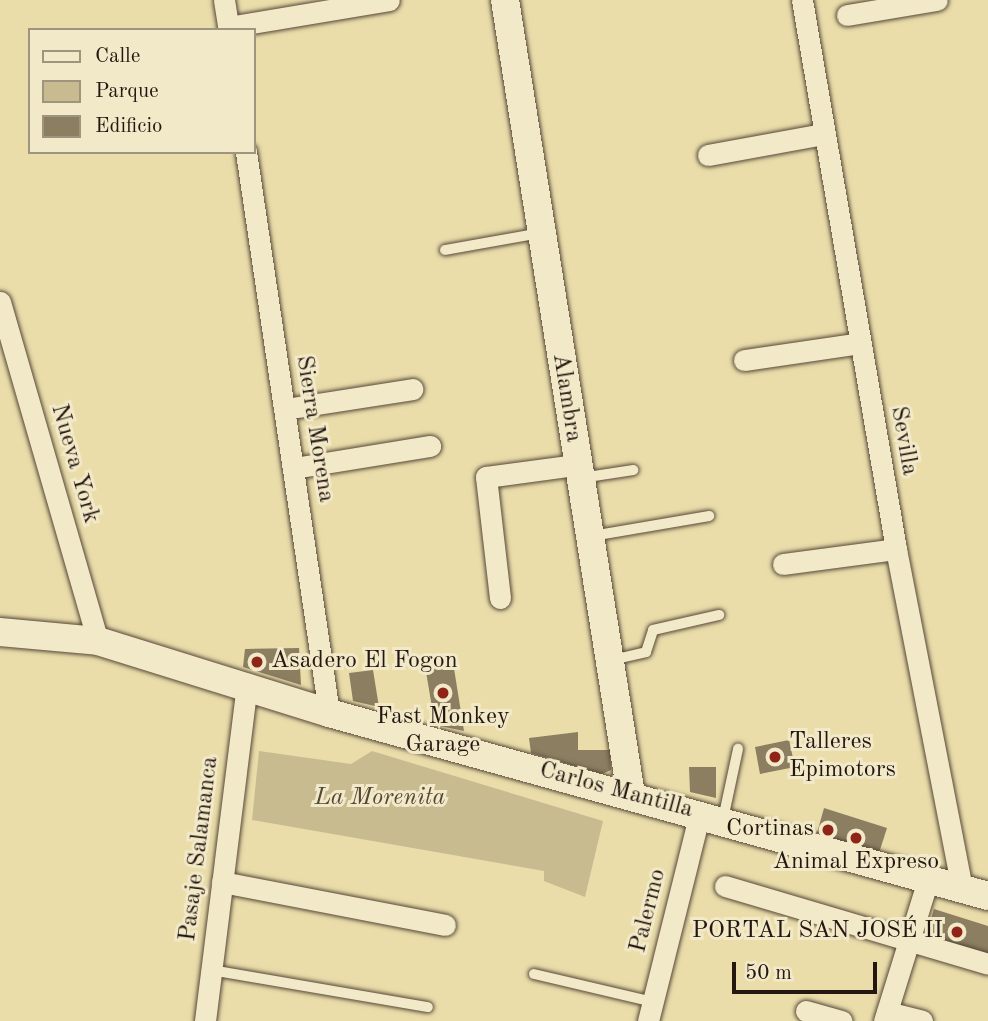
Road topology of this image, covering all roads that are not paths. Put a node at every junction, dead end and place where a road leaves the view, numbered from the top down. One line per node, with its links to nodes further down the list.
1 (224, 0): 7 (street)
2 (389, 0): 7 (street)
3 (505, 0): 11 (street, Alambra)
4 (802, 0): 8 (street, Sevilla)
5 (937, 0): 6 (street)
6 (847, 15)
7 (229, 28)
8 (822, 134): 10 (street); 14 (street, Sevilla)
9 (246, 154): 17 (street, Sierra Morena)
10 (708, 155)
11 (540, 233): 12 (lane); 21 (street, Alambra)
12 (446, 250)
13 (0, 302): 29 (street, Nueva York)
14 (860, 343): 15 (street); 24 (street, Sevilla)
15 (744, 360)
16 (412, 389): 17 (street)
17 (285, 409): 19 (street, Sierra Morena)
18 (430, 446): 19 (street)
19 (294, 468): 32 (street, Sierra Morena)
20 (633, 470): 21 (lane)
21 (577, 471): 23 (street, Alambra); 26 (street)
22 (709, 516): 23 (lane)
23 (588, 537): 30 (street, Alambra)
24 (896, 549): 25 (street); 39 (street, Sevilla)
25 (783, 565)
26 (500, 598)
27 (719, 615): 30 (lane)
28 (0, 632): 29 (street, Carlos Mantilla)
29 (99, 641): 31 (street, Carlos Mantilla)
30 (607, 661): 34 (street, Alambra)
31 (247, 684): 32 (street, Carlos Mantilla); 37 (street, Pasaje Salamanca)
32 (329, 713): 34 (street, Carlos Mantilla)
33 (738, 749): 35 (lane)
34 (631, 795): 35 (street, Carlos Mantilla)
35 (712, 816): 36 (street, Carlos Mantilla); 46 (street, Palermo)
36 (928, 880): 39 (street, Carlos Mantilla); 41 (street)
37 (222, 882): 40 (street); 43 (street, Pasaje Salamanca)
38 (725, 886): 41 (street)
39 (975, 892)
40 (445, 925)
41 (912, 940): 42 (street); 48 (street)
42 (988, 964)
43 (211, 970): 45 (lane); 49 (street, Pasaje Salamanca)
44 (534, 974): 46 (lane)
45 (428, 1007)
46 (650, 1011)
47 (806, 1011): 50 (street)
48 (886, 1016): 51 (street)
49 (205, 1021)
50 (842, 1021)
51 (922, 1021)

